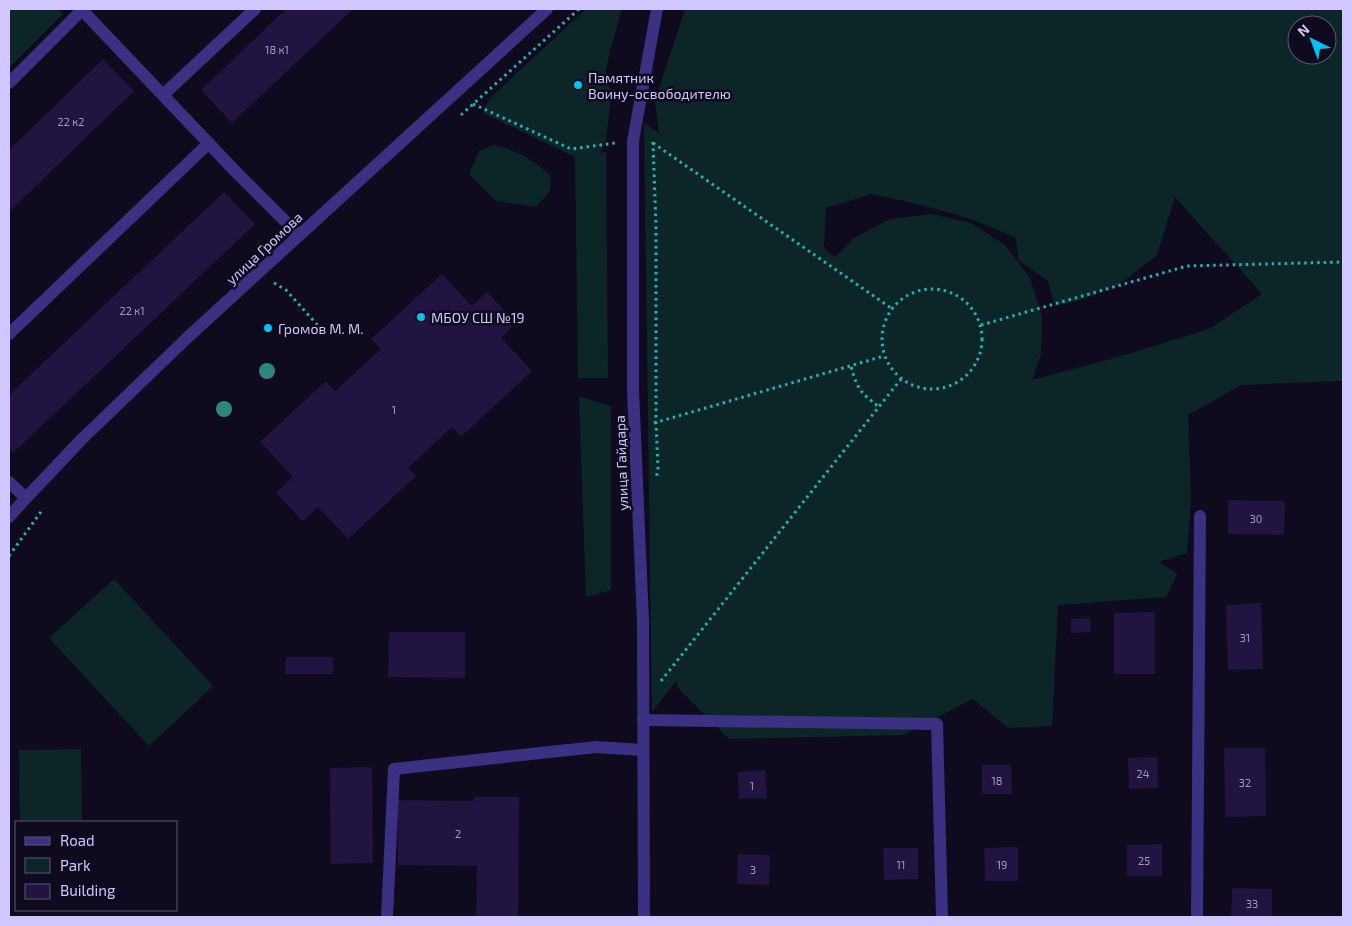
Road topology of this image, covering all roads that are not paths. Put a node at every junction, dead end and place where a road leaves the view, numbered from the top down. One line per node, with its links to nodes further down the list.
1 (255, 9): 6 (street)
2 (547, 9): 8 (street, улица Громова)
3 (657, 9): 14 (street, улица Гайдара)
4 (81, 10): 5 (street); 6 (street)
5 (9, 83)
6 (163, 95): 7 (street)
7 (209, 143): 8 (street); 9 (street)
8 (299, 235): 11 (street, улица Громова)
9 (9, 334)
10 (9, 482): 11 (street)
11 (26, 498): 13 (street, улица Громова)
12 (1200, 516): 19 (street)
13 (9, 517)
14 (642, 720): 15 (street, улица Гайдара); 18 (street)
15 (642, 750): 16 (street); 17 (street, улица Гайдара)
16 (387, 917)
17 (644, 917)
18 (942, 917)
19 (1197, 917)

